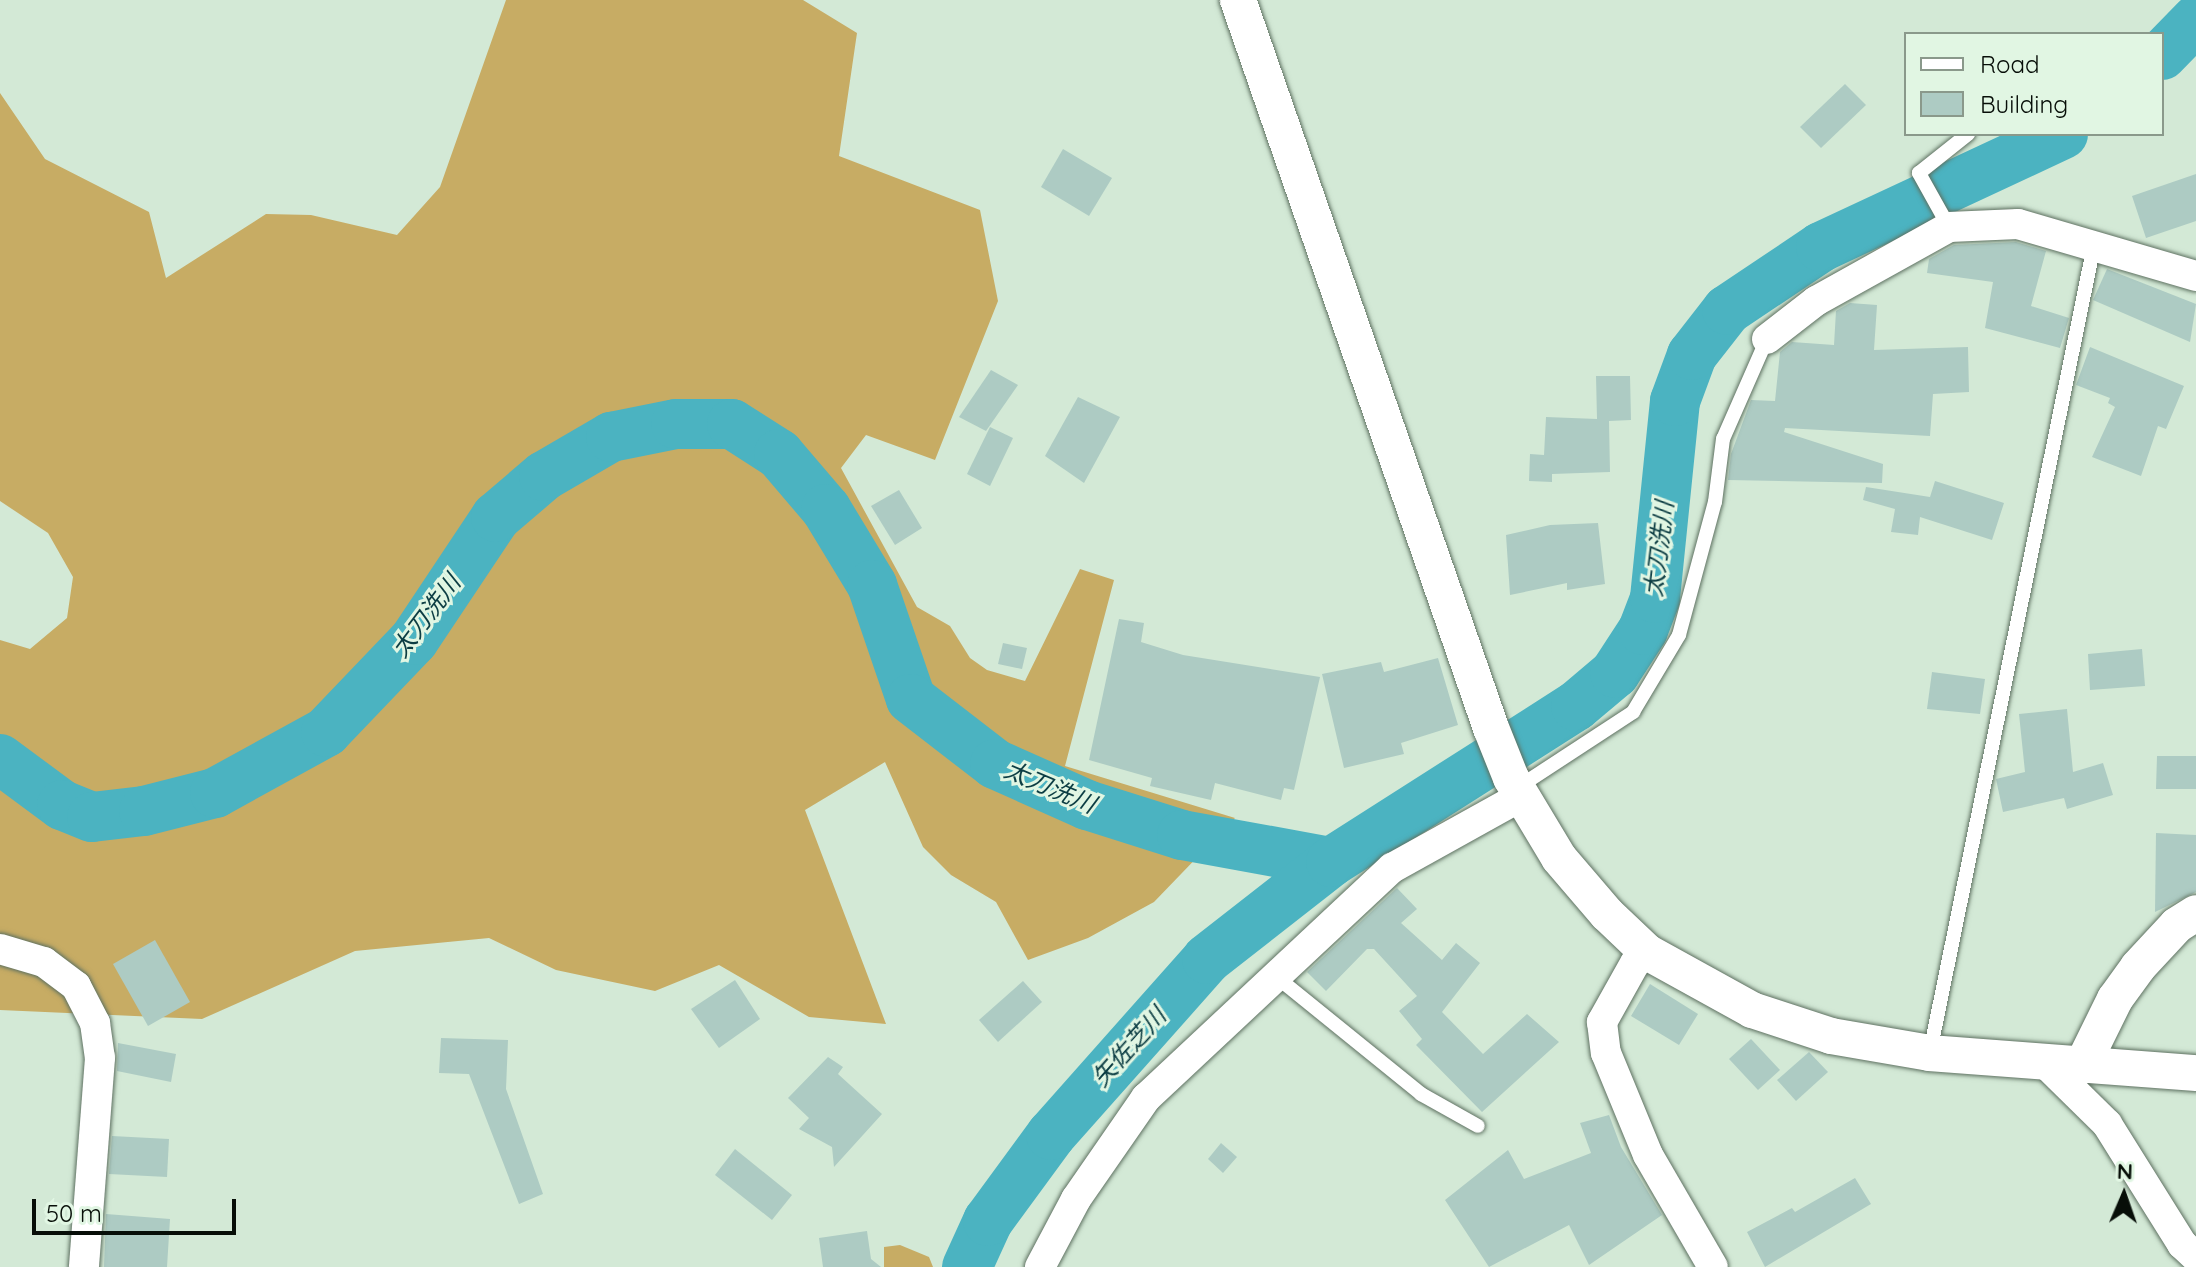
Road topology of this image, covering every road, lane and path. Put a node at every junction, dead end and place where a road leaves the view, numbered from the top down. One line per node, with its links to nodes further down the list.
1 (1238, 0): 7 (street)
2 (1965, 136): 3 (lane)
3 (1949, 227): 4 (street); 6 (street)
4 (2094, 245): 5 (street); 12 (lane)
5 (2196, 276)
6 (1767, 339): 7 (lane)
7 (1517, 788): 10 (street); 11 (street)
8 (2196, 913): 14 (street)
9 (0, 949): 18 (street)
10 (1647, 952): 12 (street); 20 (street)
11 (1273, 974): 16 (lane); 19 (street)
12 (1929, 1053): 13 (street)
13 (2045, 1063): 14 (street); 17 (street)
14 (2082, 1066): 15 (street)
15 (2196, 1073)
16 (1478, 1126)
17 (2196, 1257)
18 (84, 1267)
19 (1040, 1267)
20 (1713, 1267)

